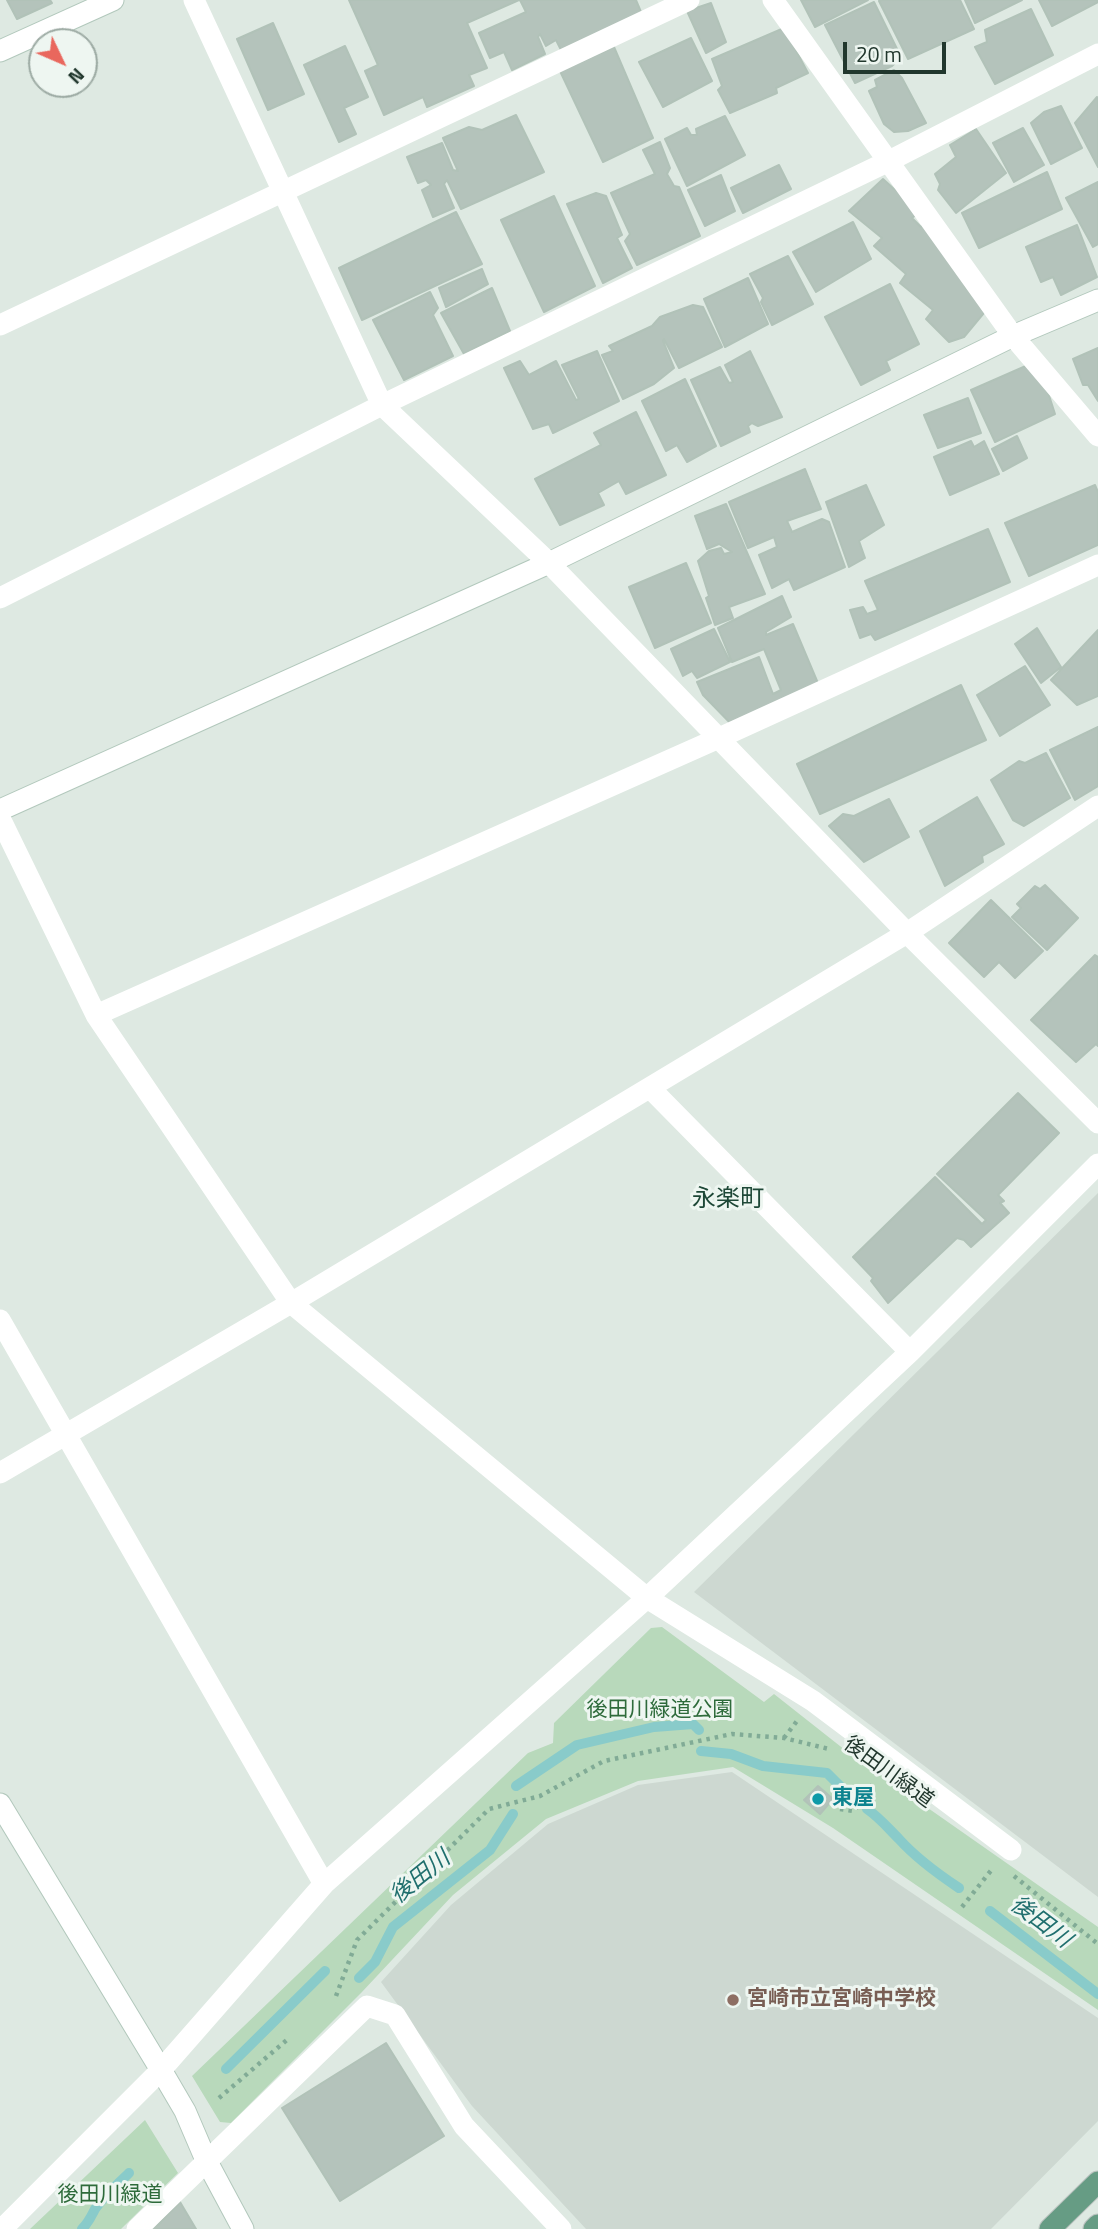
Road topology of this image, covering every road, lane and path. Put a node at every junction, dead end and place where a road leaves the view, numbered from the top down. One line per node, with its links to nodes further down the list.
1 (113, 0): 5 (street)
2 (194, 0): 8 (street)
3 (689, 0): 8 (street)
4 (773, 0): 7 (street)
5 (0, 51)
6 (1098, 54): 7 (street)
7 (889, 161): 11 (street); 12 (street)
8 (282, 193): 10 (street); 12 (street)
9 (1098, 300): 11 (street)
10 (0, 325)
11 (1013, 337): 13 (street); 14 (street)
12 (382, 405): 14 (street); 16 (street)
13 (1098, 436)
14 (550, 563): 17 (street); 19 (street)
15 (1098, 565): 17 (street)
16 (0, 598)
17 (719, 738): 21 (street); 22 (street)
18 (1098, 806): 21 (street)
19 (0, 810)
20 (0, 818): 22 (street)
21 (907, 933): 23 (street); 24 (street)
22 (96, 1015): 26 (street)
23 (650, 1088): 26 (street); 28 (street)
24 (1098, 1124)
25 (1098, 1164): 28 (street)
26 (291, 1303): 29 (street); 31 (street)
27 (0, 1320): 29 (street)
28 (911, 1352): 31 (street)
29 (64, 1434): 30 (street); 41 (street)
30 (0, 1473)
31 (647, 1598): 38 (street); 41 (street)
32 (830, 1749): 44 (path, 後田川緑道)
33 (863, 1773): 34 (path, 後田川緑道)
34 (875, 1781): 35 (path, 後田川緑道); 37 (path)
35 (886, 1789)
36 (0, 1804): 46 (street)
37 (839, 1809)
38 (1011, 1850): 40 (path)
39 (982, 1861): 40 (path)
40 (993, 1869): 42 (path); 43 (path)
41 (324, 1884): 46 (street)
42 (962, 1908)
43 (1098, 1944)
44 (334, 2000)
45 (297, 2032): 47 (path)
46 (161, 2070): 48 (street); 51 (street)
47 (219, 2098)
48 (206, 2160): 52 (street); 53 (street); 54 (street)
49 (1098, 2182): 55 (main road)
50 (1098, 2225): 56 (main road)
51 (2, 2229)
52 (137, 2229)
53 (243, 2229)
54 (561, 2229)
55 (1050, 2229)
56 (1094, 2229)

